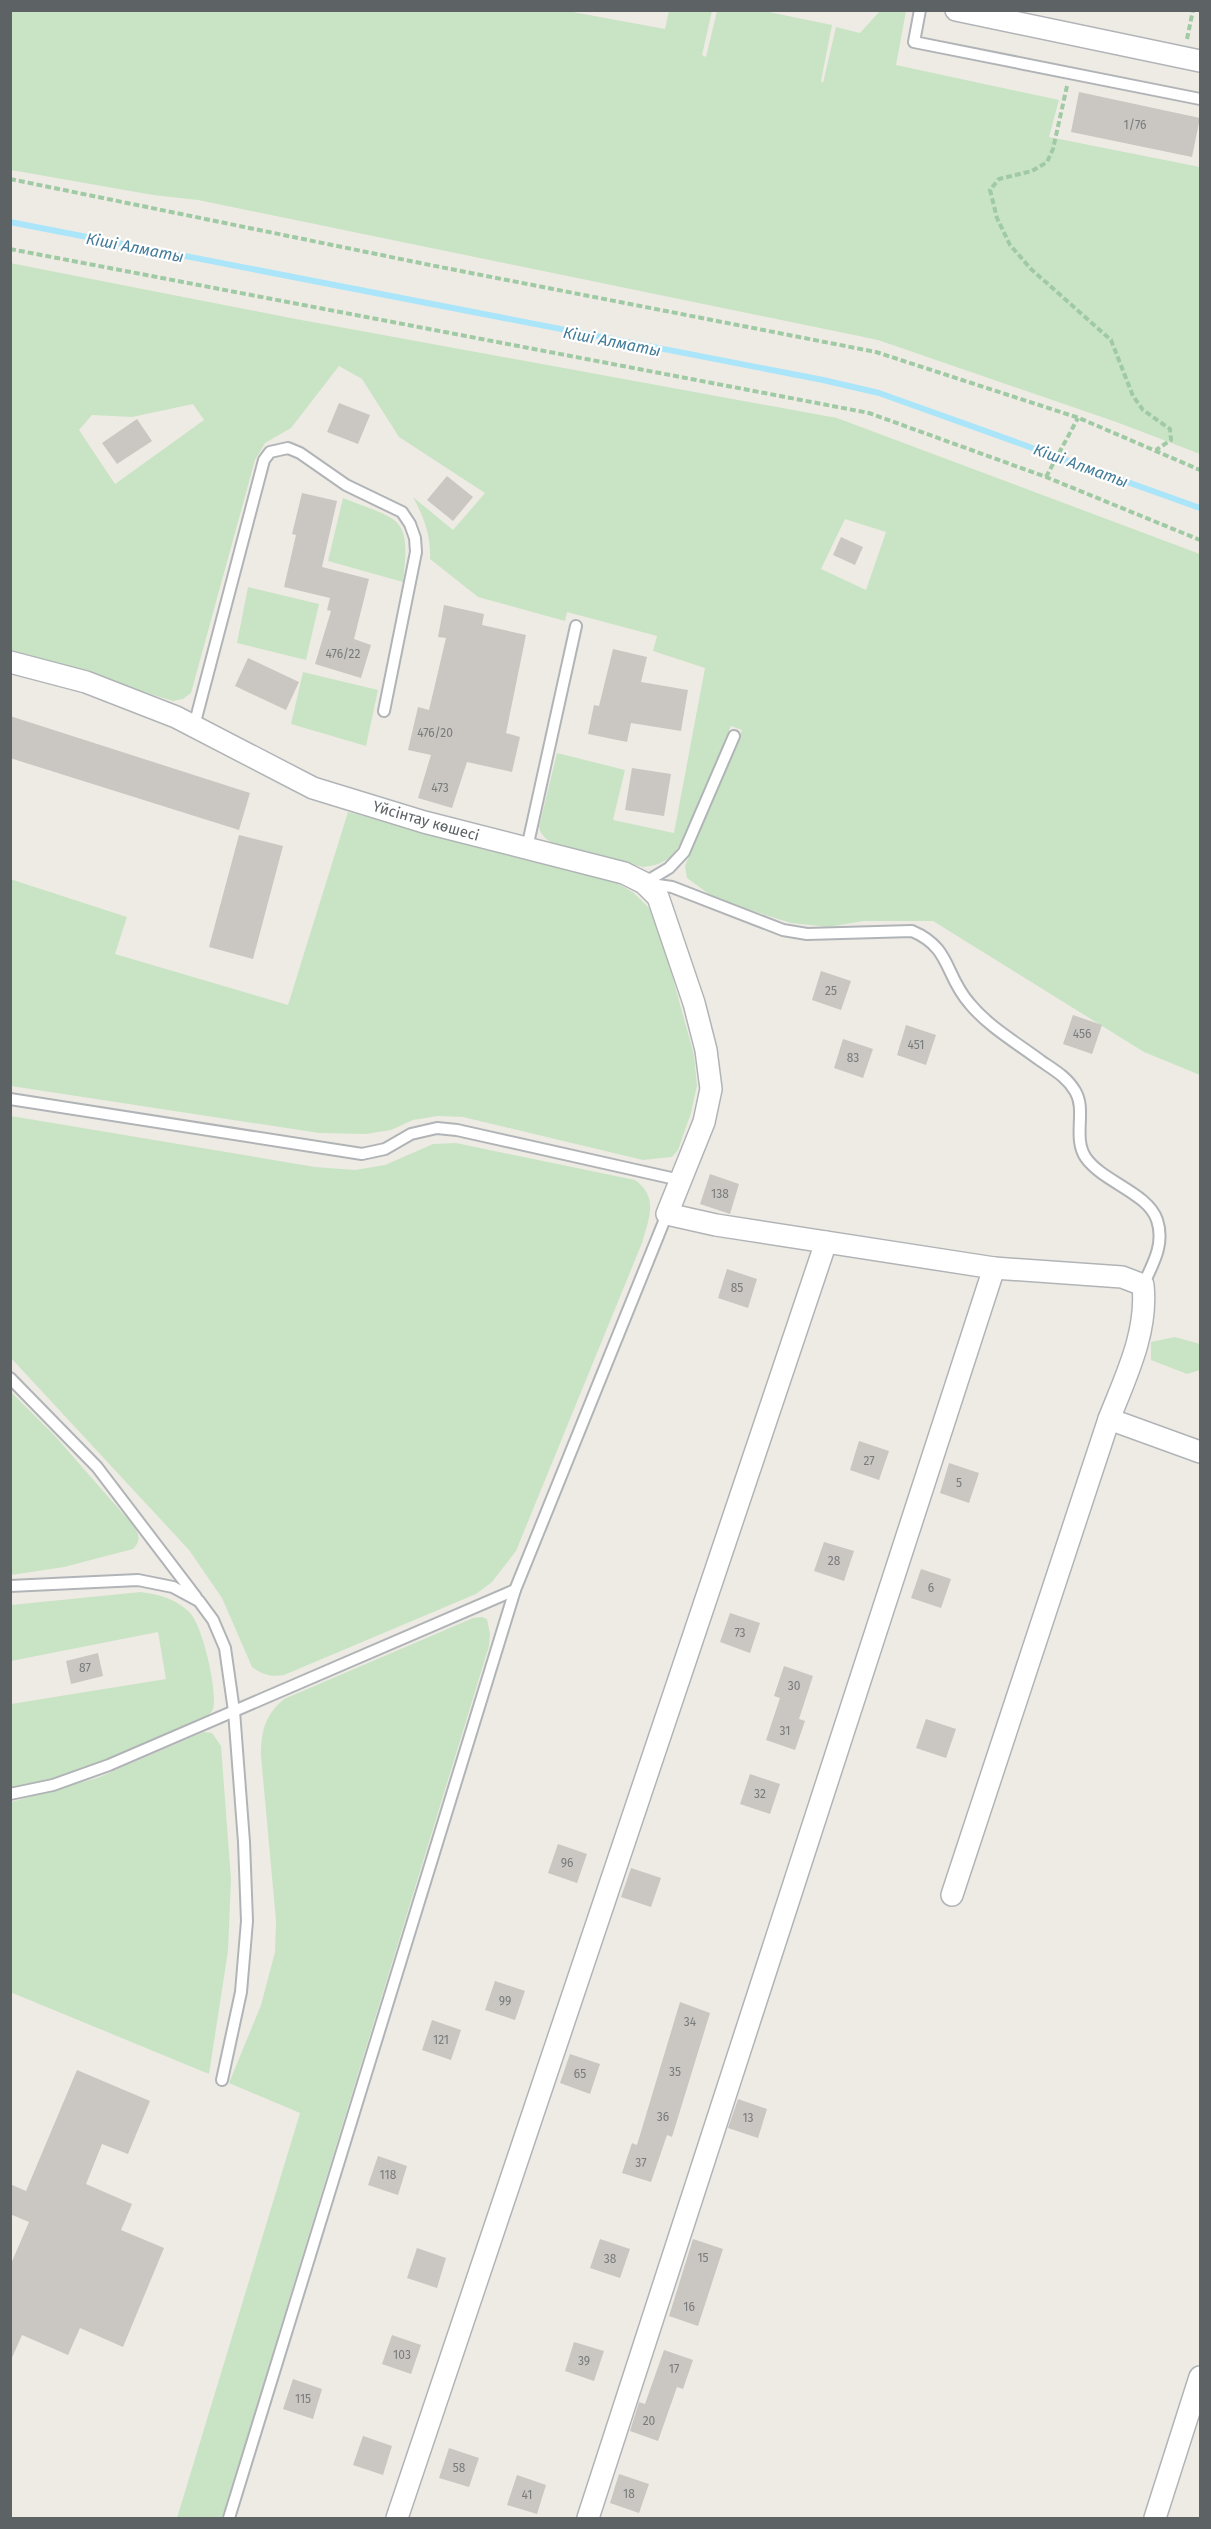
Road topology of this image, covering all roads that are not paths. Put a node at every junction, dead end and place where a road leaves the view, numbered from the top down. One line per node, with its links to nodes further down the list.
1 (920, 10): 4 (lane)
2 (956, 10): 3 (street)
3 (1192, 60)
4 (1200, 99)
5 (576, 626): 10 (lane)
6 (10, 662): 8 (street, Үйсінтау көшесі)
7 (384, 711): 8 (lane)
8 (194, 726): 10 (street, Үйсінтау көшесі)
9 (734, 736): 11 (lane)
10 (527, 848): 11 (street, Үйсінтау көшесі)
11 (644, 883): 13 (street); 17 (lane)
12 (10, 1099): 13 (lane)
13 (680, 1180): 14 (street)
14 (667, 1214): 15 (street); 22 (lane)
15 (826, 1242): 16 (street); 30 (street)
16 (993, 1268): 17 (street); 31 (street)
17 (1143, 1285): 19 (street)
18 (10, 1378): 23 (lane)
19 (1109, 1419): 20 (street); 26 (street)
20 (1200, 1452)
21 (10, 1586): 23 (lane)
22 (515, 1590): 24 (lane); 29 (lane)
23 (199, 1601): 24 (lane)
24 (234, 1711): 25 (lane); 27 (lane)
25 (10, 1794)
26 (952, 1895)
27 (222, 2080)
28 (1200, 2377): 32 (street)
29 (229, 2518)
30 (397, 2518)
31 (588, 2518)
32 (1155, 2518)

